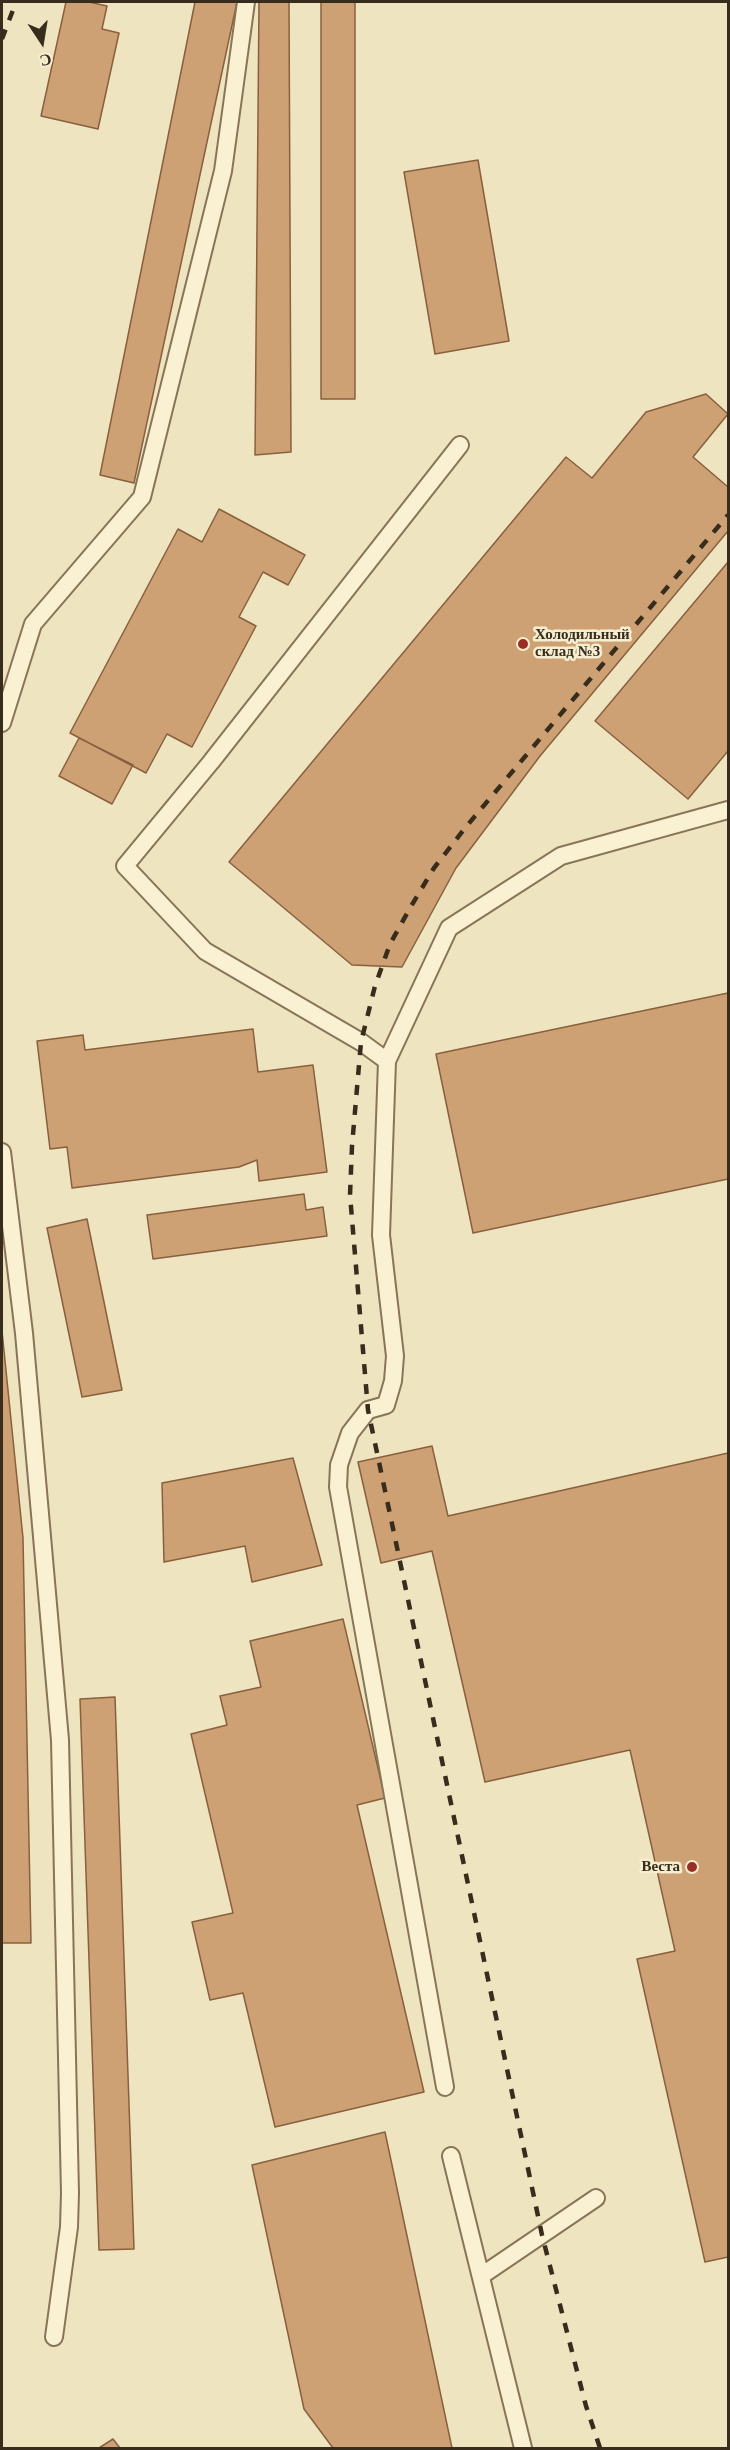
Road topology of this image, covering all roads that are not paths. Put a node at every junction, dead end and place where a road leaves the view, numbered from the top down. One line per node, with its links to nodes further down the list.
1 (246, 2): 3 (lane)
2 (460, 445): 5 (lane)
3 (2, 723)
4 (729, 810): 5 (lane)
5 (387, 1061): 7 (lane)
6 (2, 1152): 11 (lane)
7 (445, 2087)
8 (451, 2156): 10 (lane)
9 (596, 2198): 10 (lane)
10 (481, 2276): 12 (lane)
11 (54, 2337)
12 (523, 2448)

